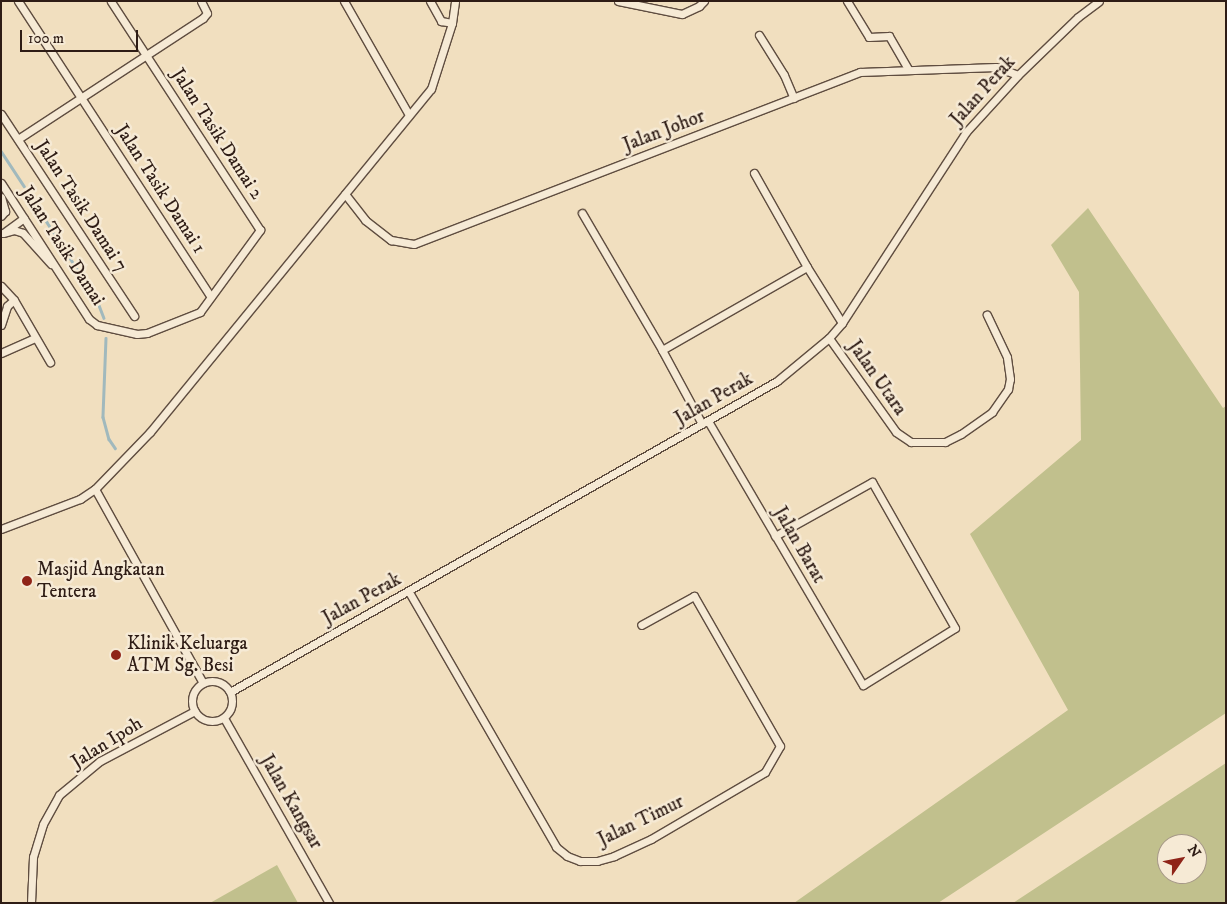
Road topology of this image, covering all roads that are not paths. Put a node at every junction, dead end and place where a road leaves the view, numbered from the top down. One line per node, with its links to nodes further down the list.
1 (18, 1): 16 (street, Jalan Tasik Damai 1)
2 (111, 1): 13 (street, Jalan Tasik Damai 2)
3 (201, 1): 13 (street)
4 (344, 1): 19 (street)
5 (430, 1): 11 (street)
6 (455, 1): 11 (street)
7 (618, 1): 8 (street)
8 (704, 1)
9 (848, 1): 14 (street)
10 (1099, 1): 15 (street, Jalan Perak)
11 (452, 23): 19 (street)
12 (759, 36): 17 (street)
13 (146, 56): 16 (street); 29 (street, Jalan Tasik Damai 2)
14 (910, 70): 15 (street, Jalan Johor); 17 (street, Jalan Johor)
15 (1018, 74): 38 (street, Jalan Perak)
16 (81, 98): 20 (street); 34 (street, Jalan Tasik Damai 1)
17 (794, 98): 23 (street, Jalan Johor)
18 (1, 114): 20 (street, Jalan Tasik Damai 7)
19 (409, 115): 23 (street)
20 (18, 139): 37 (street, Jalan Tasik Damai 7)
21 (754, 173): 31 (street)
22 (1, 183): 25 (street, Jalan Tasik Damai)
23 (345, 194): 46 (street)
24 (1, 197): 27 (street)
25 (17, 207): 27 (street); 28 (street, Jalan Tasik Damai)
26 (582, 213): 42 (street, Jalan Barat)
27 (1, 217)
28 (24, 218): 30 (street); 32 (street, Jalan Tasik Damai)
29 (260, 230): 34 (street, Jalan Tasik Damai)
30 (2, 234): 32 (street)
31 (807, 267): 38 (street); 42 (street)
32 (57, 269): 34 (street, Jalan Tasik Damai)
33 (1, 286): 35 (street)
34 (211, 297)
35 (14, 300): 39 (street); 40 (street)
36 (988, 315): 41 (street, Jalan Utara)
37 (134, 316)
38 (842, 322): 41 (street, Jalan Perak)
39 (1, 325)
40 (35, 338): 43 (street); 44 (street)
41 (829, 338): 45 (street, Jalan Perak)
42 (662, 350): 45 (street, Jalan Barat)
43 (1, 352)
44 (50, 362)
45 (705, 423): 48 (street, Jalan Barat); 49 (street, Jalan Perak)
46 (95, 489): 47 (street); 51 (street)
47 (1, 529)
48 (775, 536): 48 (street, Jalan Barat)
49 (409, 592): 50 (street, Jalan Timur); 52 (street, Jalan Perak)
50 (641, 625)
51 (204, 683): 52 (street); 53 (street)
52 (230, 692): 54 (street)
53 (195, 711): 54 (street); 55 (street, Jalan Ipoh)
54 (224, 718): 56 (street, Jalan Kangsar)
55 (31, 903)
56 (329, 903)

